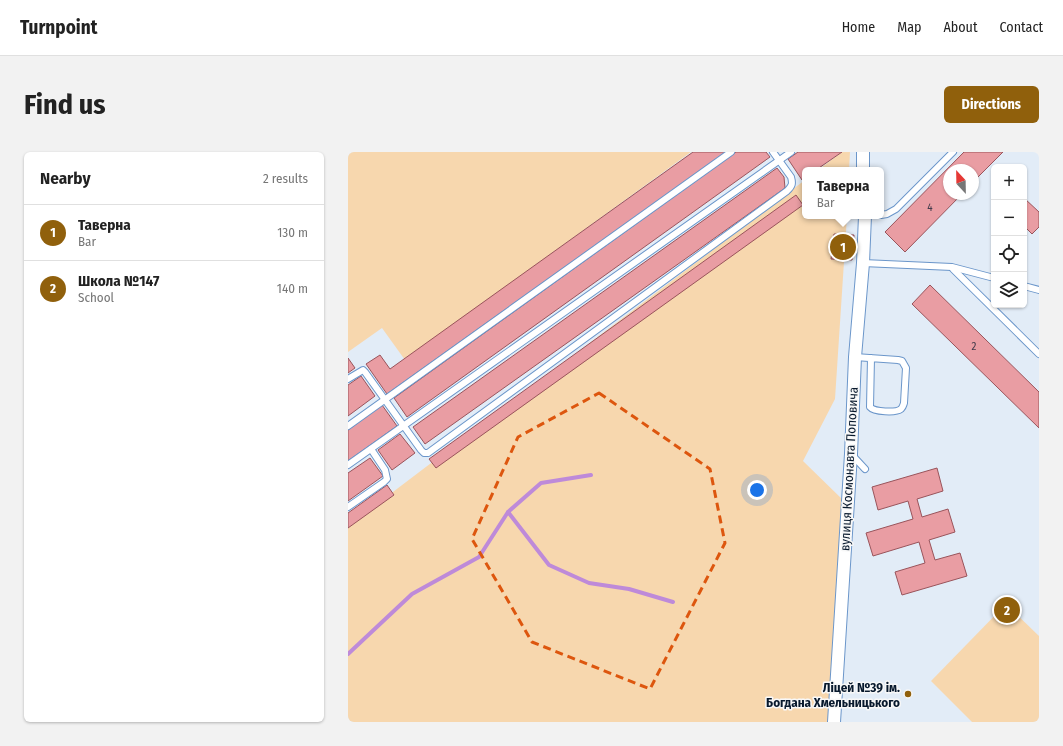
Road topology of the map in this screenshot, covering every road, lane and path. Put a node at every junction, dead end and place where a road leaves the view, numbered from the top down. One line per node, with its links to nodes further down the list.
1 (731, 152): 19 (lane)
2 (772, 152): 6 (lane)
3 (791, 152): 6 (lane)
4 (863, 152): 7 (street)
5 (954, 152): 8 (lane)
6 (779, 160): 20 (lane); 20 (lane)
7 (863, 167)
8 (884, 214)
9 (865, 219): 10 (street, вулиця Космонавта Поповича)
10 (863, 263): 11 (lane); 16 (street, вулиця Космонавта Поповича)
11 (952, 268): 12 (lane); 15 (lane)
12 (991, 277)
13 (1027, 287): 14 (lane)
14 (1039, 290)
15 (1039, 354)
16 (855, 357): 17 (lane); 23 (street, вулиця Космонавта Поповича)
17 (871, 358): 17 (lane)
18 (348, 379): 19 (lane)
19 (385, 399): 20 (lane); 21 (lane)
20 (404, 425): 22 (lane)
21 (348, 426)
22 (371, 449): 24 (lane); 26 (lane)
23 (851, 454): 25 (lane); 27 (street, вулиця Космонавта Поповича)
24 (348, 465)
25 (865, 469)
26 (348, 507)
27 (834, 722)

